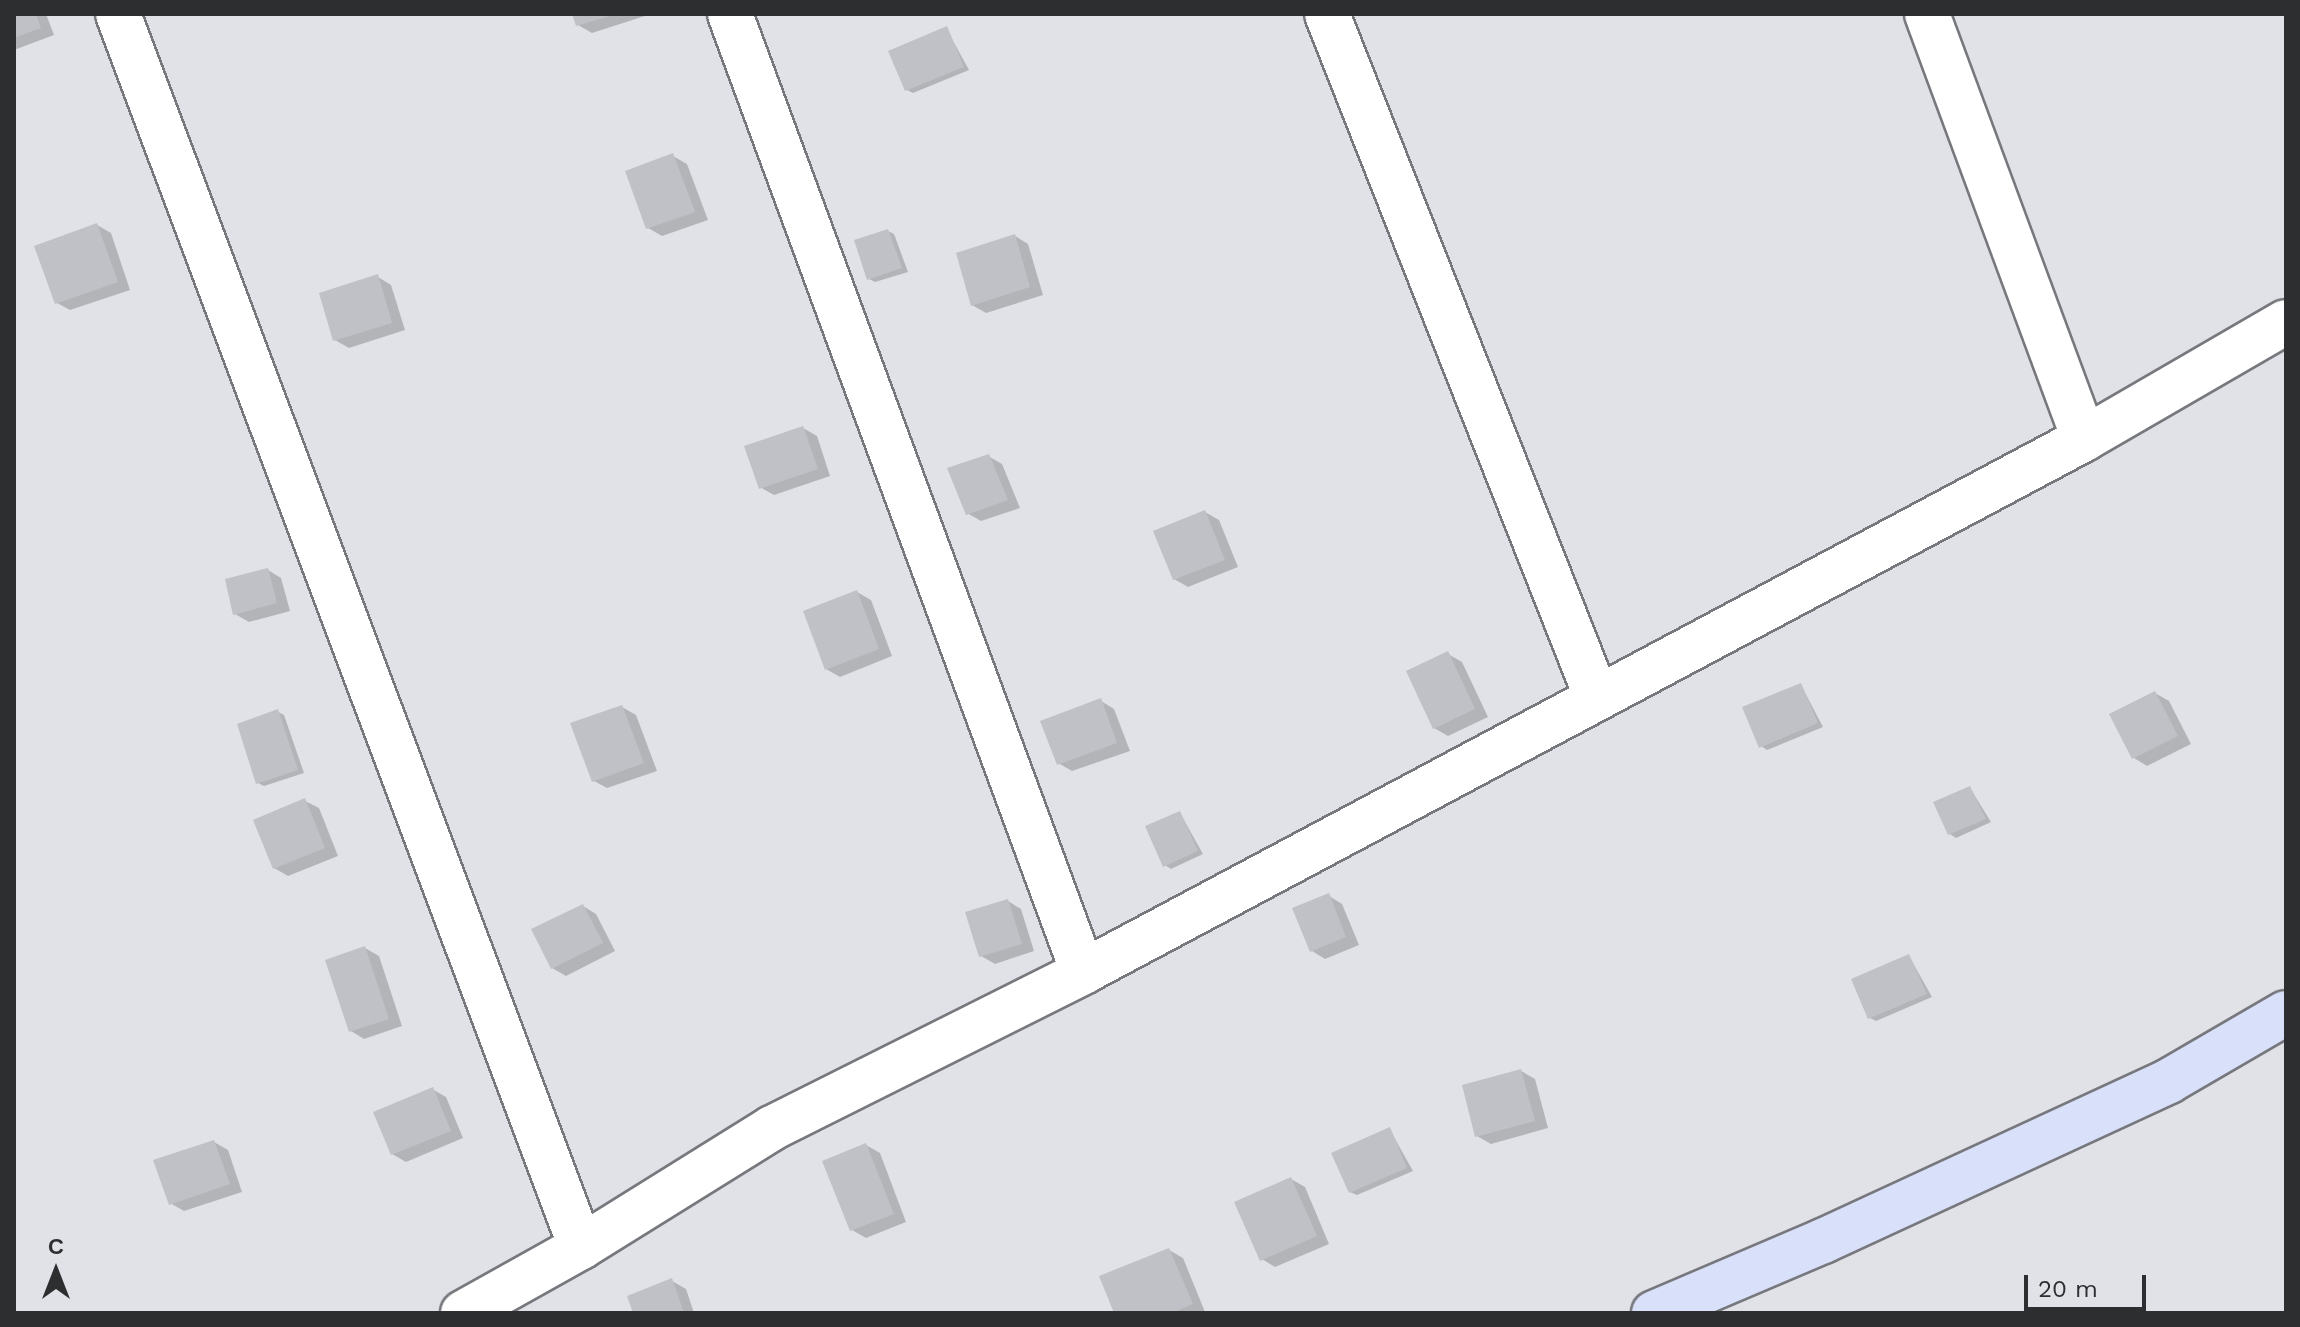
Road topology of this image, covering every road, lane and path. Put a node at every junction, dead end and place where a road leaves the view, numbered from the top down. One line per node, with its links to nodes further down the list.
1 (118, 14): 10 (street)
2 (730, 14): 8 (street)
3 (1327, 14): 7 (street)
4 (1927, 14): 6 (street)
5 (2286, 322): 6 (street)
6 (2084, 439): 7 (street)
7 (1597, 698): 8 (street)
8 (1083, 972): 10 (street)
9 (2286, 1013): 12 (main road)
10 (581, 1247): 11 (street)
11 (463, 1313)
12 (1654, 1313)

